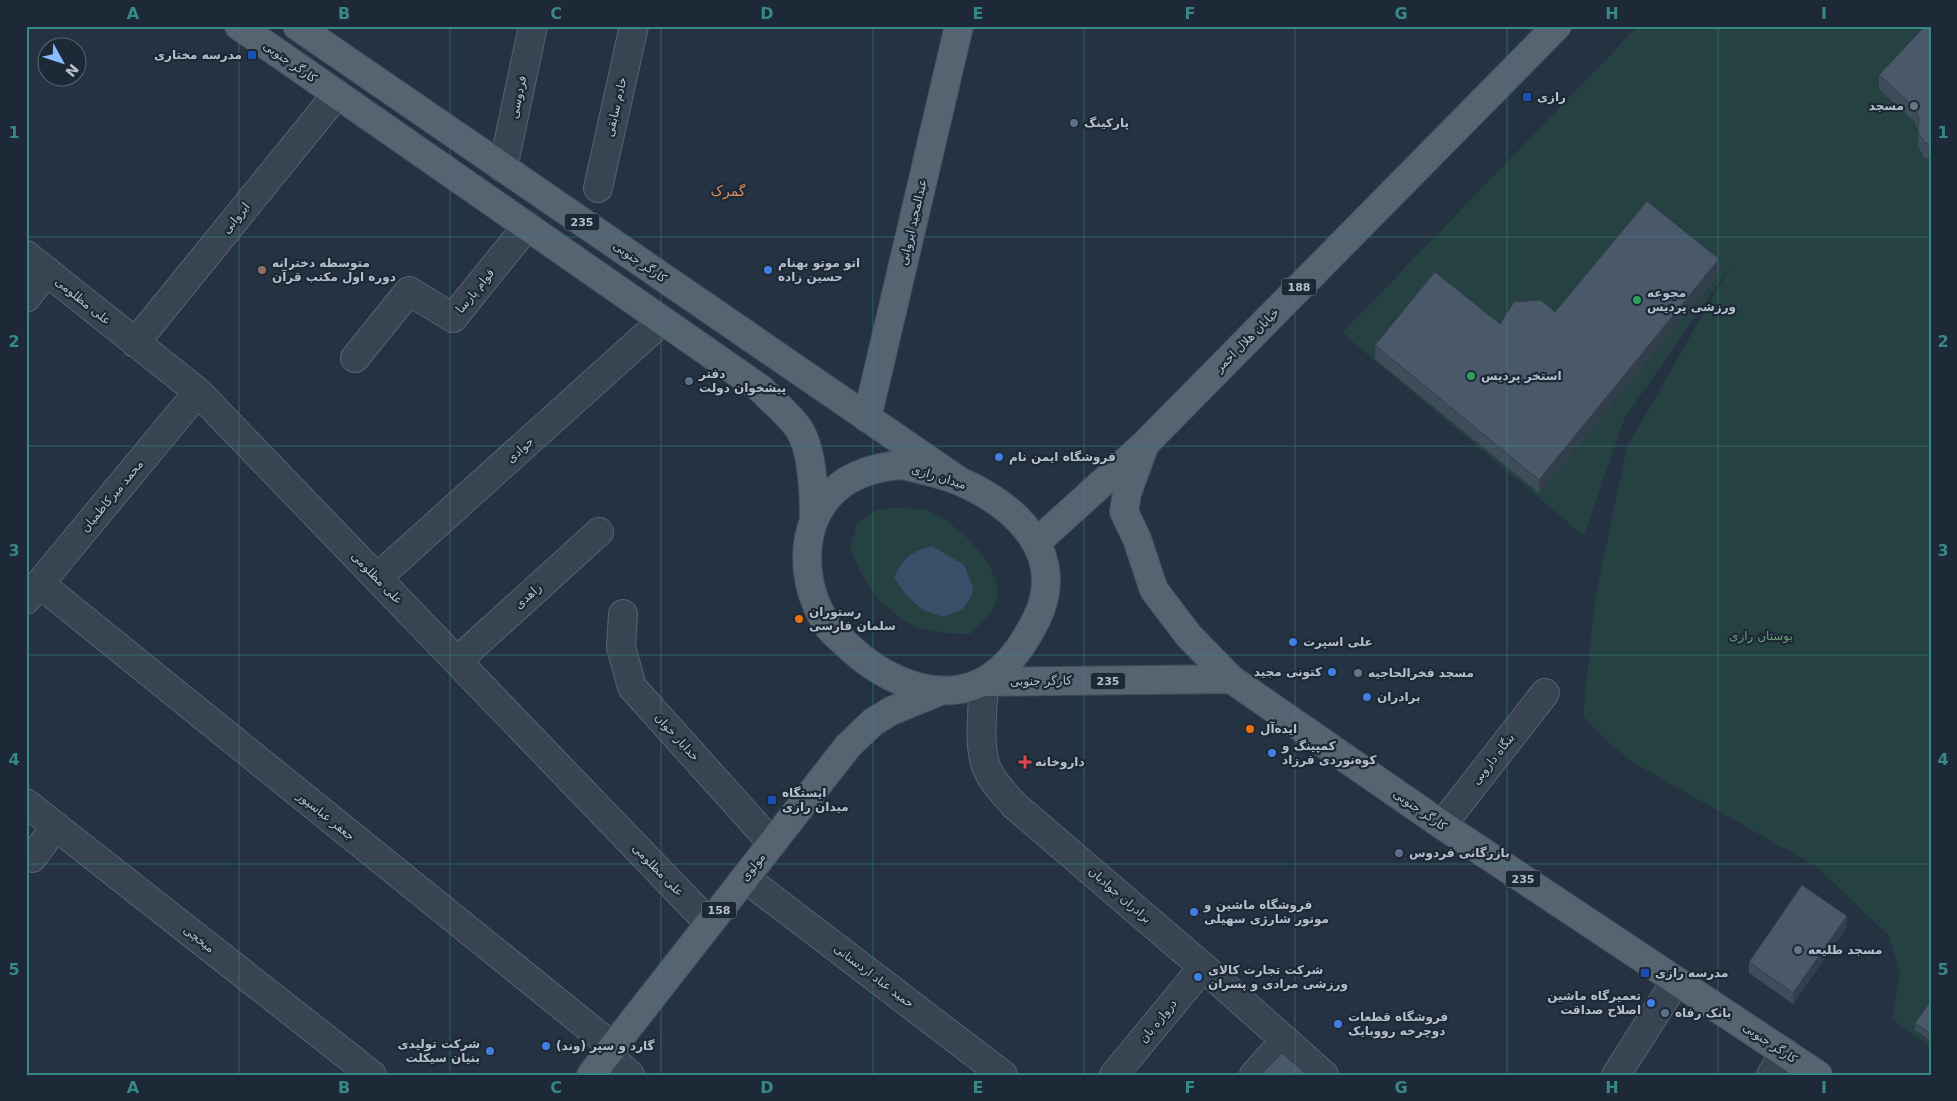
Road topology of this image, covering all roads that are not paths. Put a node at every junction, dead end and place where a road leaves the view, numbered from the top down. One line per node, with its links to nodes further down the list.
1 (239, 26): 7 (main road, کارگر جنوبی / 235)
2 (297, 26): 8 (main road, کارگر جنوبی / 235)
3 (532, 26): 8 (street, فردوسی)
4 (634, 26): 9 (street, خادم سابقی)
5 (959, 26): 17 (main road, عبدالمجید ایروانی)
6 (1556, 26): 18 (main road, خیابان هلال احمر / 188)
7 (337, 94): 10 (main road, کارگر جنوبی / 235); 14 (street, ایروانی)
8 (503, 168): 17 (main road, کارگر جنوبی / 235)
9 (598, 188)
10 (527, 226): 13 (main road, کارگر جنوبی / 235); 15 (street, قوام پارسا)
11 (37, 263): 12 (street); 14 (street, علی مظلومی)
12 (26, 298)
13 (662, 321): 20 (main road, کارگر جنوبی / 235); 23 (street, جوادی)
14 (135, 342): 16 (street, علی مظلومی)
15 (355, 358)
16 (198, 392): 23 (street, علی مظلومی); 24 (street, محمد میرکاظمیان)
17 (866, 418): 19 (main road, کارگر جنوبی / 235)
18 (1144, 444): 22 (main road, خیابان هلال احمر / 188); 27 (main road)
19 (958, 480): 20 (main road, میدان رازی); 22 (main road, میدان رازی)
20 (814, 520): 29 (main road, میدان رازی)
21 (599, 532): 26 (street, زاهدی)
22 (1037, 542): 28 (main road, میدان رازی)
23 (377, 578): 26 (street, علی مظلومی)
24 (33, 592): 41 (street, جعفر عباسپور)
25 (622, 614): 34 (street, خدایار خوان)
26 (457, 661): 37 (street, علی مظلومی)
27 (1232, 679): 28 (main road, کارگر جنوبی / 235); 33 (main road, کارگر جنوبی / 235)
28 (984, 682): 29 (main road, میدان رازی); 38 (street, برادران جوادیان)
29 (941, 690): 34 (main road, مولوی / 158)
30 (1544, 693): 33 (street, بنگاه داروبی)
31 (26, 803): 32 (street, میخچی)
32 (56, 826): 35 (street); 43 (street, میخچی)
33 (1442, 826): 39 (main road, کارگر جنوبی / 235)
34 (772, 842): 36 (main road, مولوی / 158)
35 (32, 858)
36 (745, 878): 37 (main road, مولوی / 158); 45 (street, حمید عباد اردستانی)
37 (709, 923): 41 (main road, مولوی / 158)
38 (1203, 967): 40 (street, برادران جوادیان); 46 (street, دروازه بان)
39 (1676, 981): 42 (main road, کارگر جنوبی / 235); 49 (street)
40 (1286, 1040): 47 (street); 48 (street, برادران جوادیان)
41 (603, 1059): 44 (street, جعفر عباسپور)
42 (1778, 1064): 50 (main road, کارگر جنوبی / 235)
43 (372, 1075)
44 (630, 1075)
45 (1003, 1075)
46 (1114, 1075)
47 (1254, 1075)
48 (1324, 1075)
49 (1616, 1075)
50 (1818, 1075)

